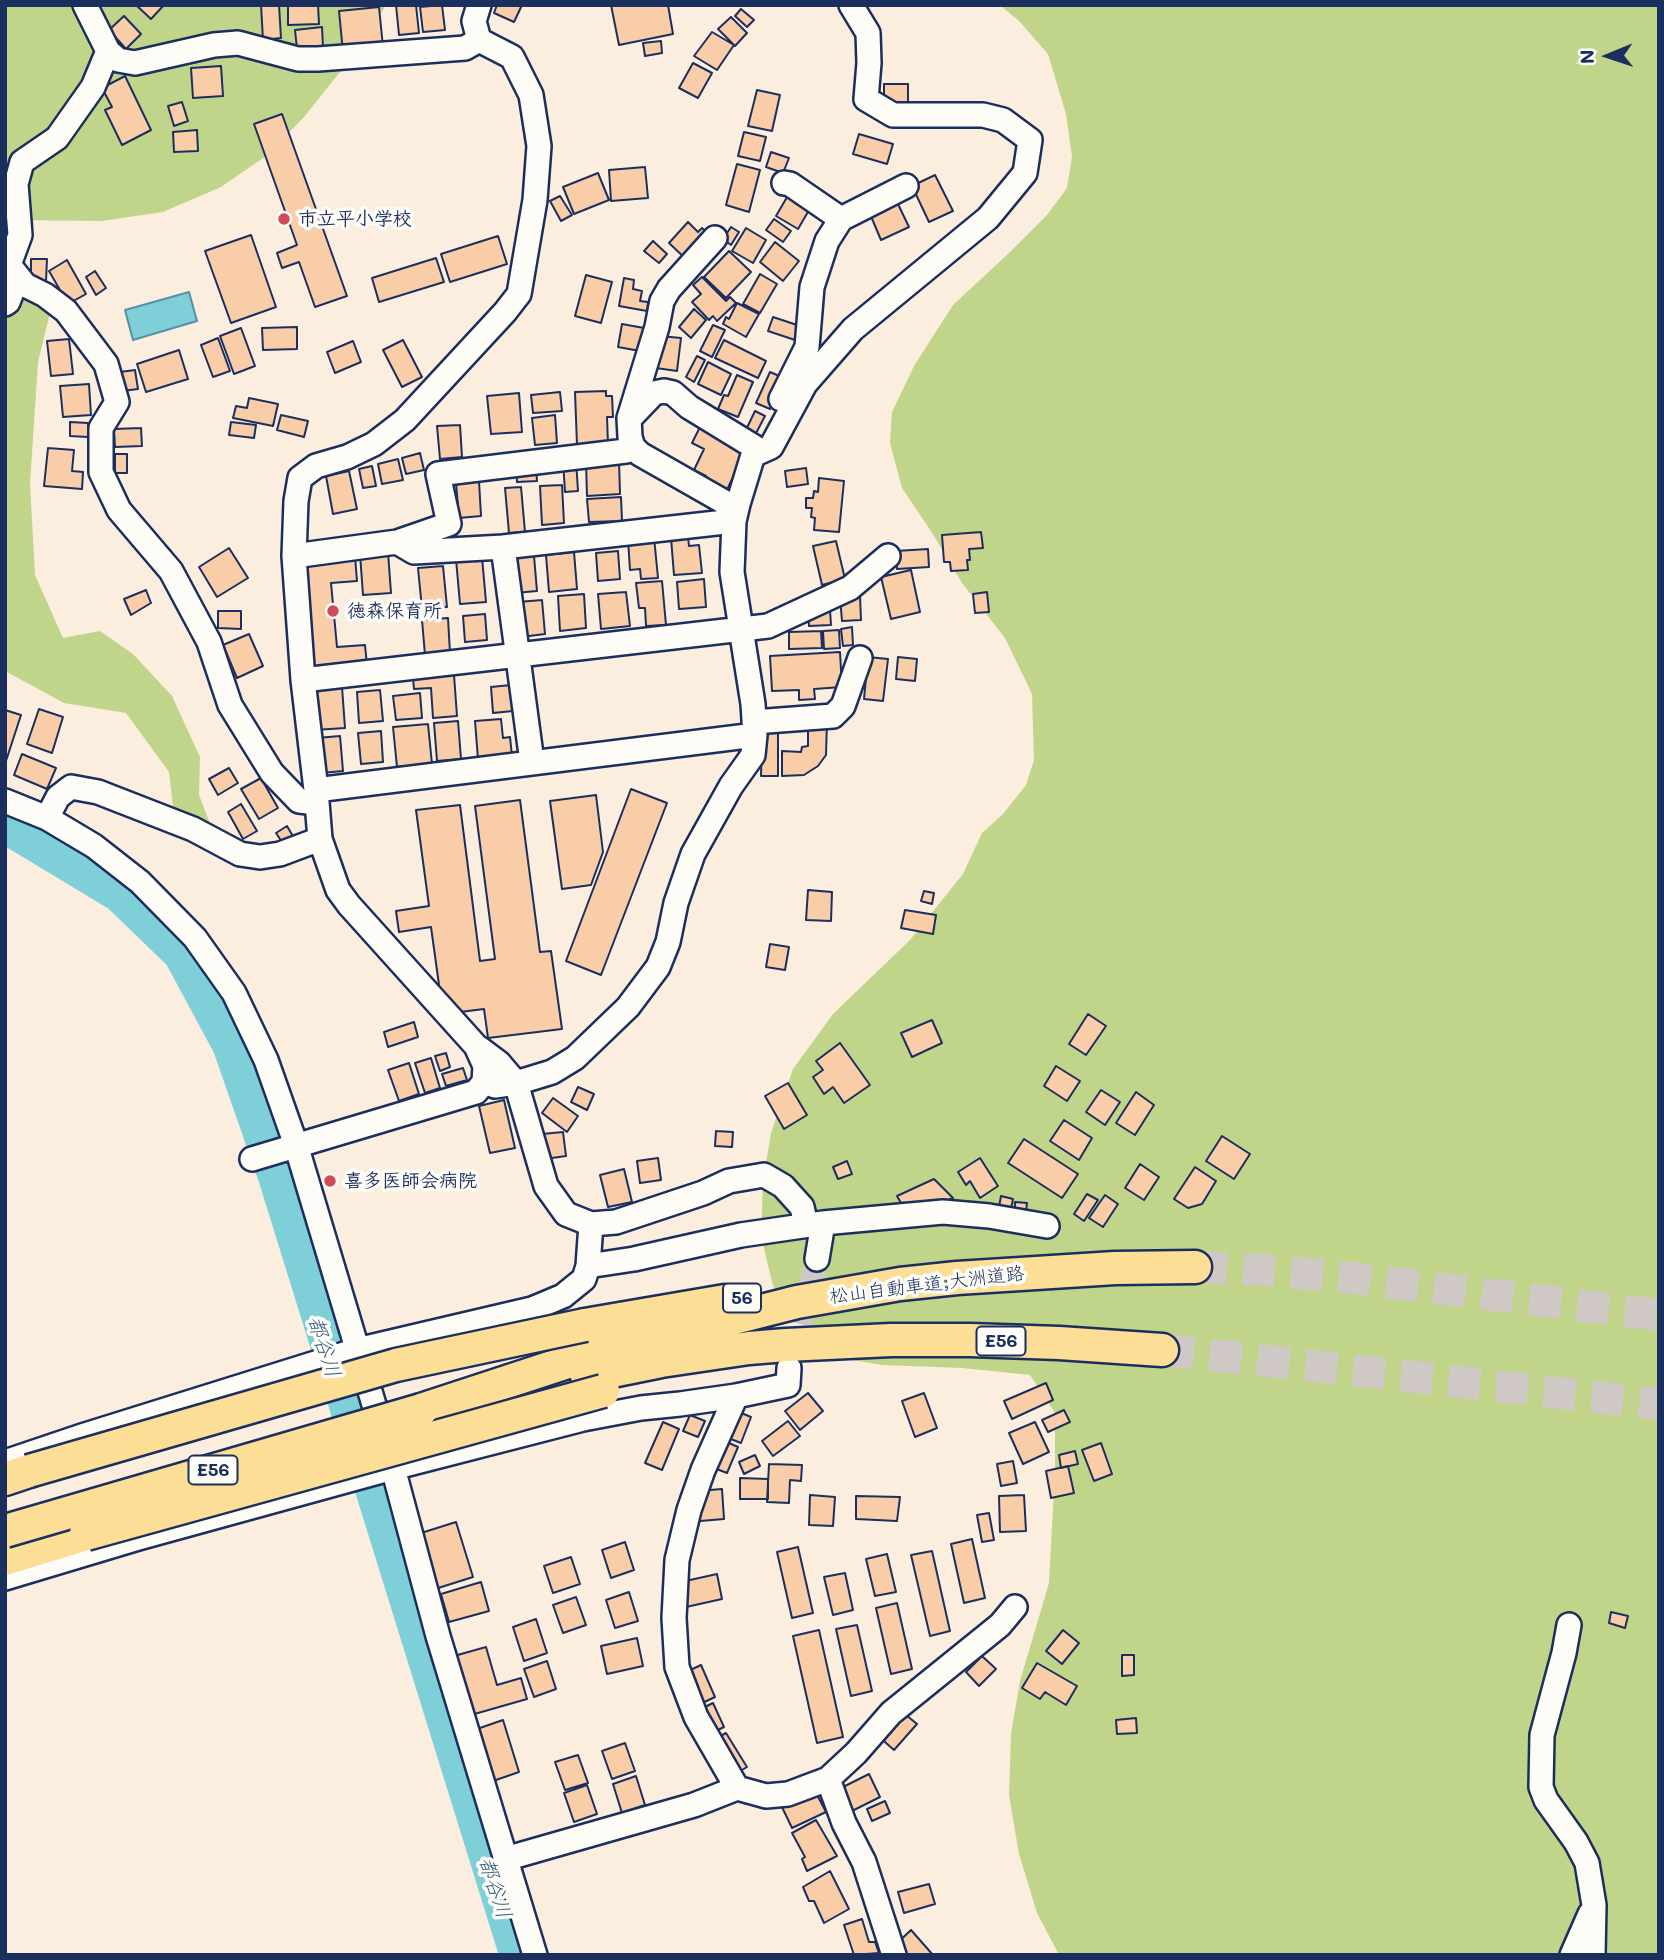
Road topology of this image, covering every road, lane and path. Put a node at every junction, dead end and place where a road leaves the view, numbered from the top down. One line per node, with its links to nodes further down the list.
1 (85, 5): 5 (street)
2 (479, 5): 4 (street)
3 (851, 5): 14 (street)
4 (479, 40): 5 (street); 18 (street)
5 (108, 51): 10 (street)
6 (784, 183): 8 (street)
7 (906, 186): 8 (street)
8 (841, 219): 14 (street)
9 (715, 238): 12 (street)
10 (9, 265): 11 (street); 26 (street)
11 (5, 303)
12 (629, 418): 13 (street); 14 (street)
13 (633, 447): 15 (street); 16 (street)
14 (759, 450): 15 (street)
15 (736, 512): 17 (street); 20 (street)
16 (397, 542): 17 (street); 18 (street)
17 (503, 547): 21 (street)
18 (295, 556): 23 (street)
19 (888, 556): 20 (street)
20 (740, 629): 21 (street); 24 (street)
21 (517, 654): 23 (street); 25 (street)
22 (860, 657): 24 (street)
23 (303, 680): 26 (street)
24 (754, 729): 25 (street); 32 (street)
25 (532, 762): 26 (street)
26 (317, 797): 29 (street)
27 (5, 801): 28 (street)
28 (47, 818): 29 (street); 33 (street)
29 (320, 839): 30 (street)
30 (476, 1046): 31 (street); 32 (street)
31 (485, 1082): 32 (street); 33 (street)
32 (516, 1083): 35 (street)
33 (290, 1147): 34 (street); 41 (street)
34 (251, 1159)
35 (591, 1224): 36 (street); 39 (street)
36 (814, 1224): 37 (street); 38 (street); 39 (street)
37 (1047, 1226)
38 (817, 1259)
39 (587, 1266): 41 (street)
40 (1195, 1267): 43 (highway, 松山自動車道;大洲道路 / 56)
41 (357, 1350): 46 (street); 47 (street)
42 (1162, 1350): 43 (highway, E56)
43 (594, 1361): 47 (highway, bridge); 48 (highway, E56, bridge); 49 (highway, bridge)
44 (789, 1368): 45 (street)
45 (736, 1396): 46 (street); 54 (street)
46 (393, 1468): 50 (street); 55 (street)
47 (13, 1471)
48 (5, 1531)
49 (5, 1559)
50 (5, 1578)
51 (1015, 1607): 53 (street)
52 (1569, 1625): 56 (street)
53 (828, 1779): 54 (street); 58 (street)
54 (737, 1788): 55 (street)
55 (505, 1859): 57 (street)
56 (1594, 1905): 59 (street); 60 (street)
57 (535, 1955)
58 (894, 1955)
59 (1572, 1955)
60 (1593, 1955)

